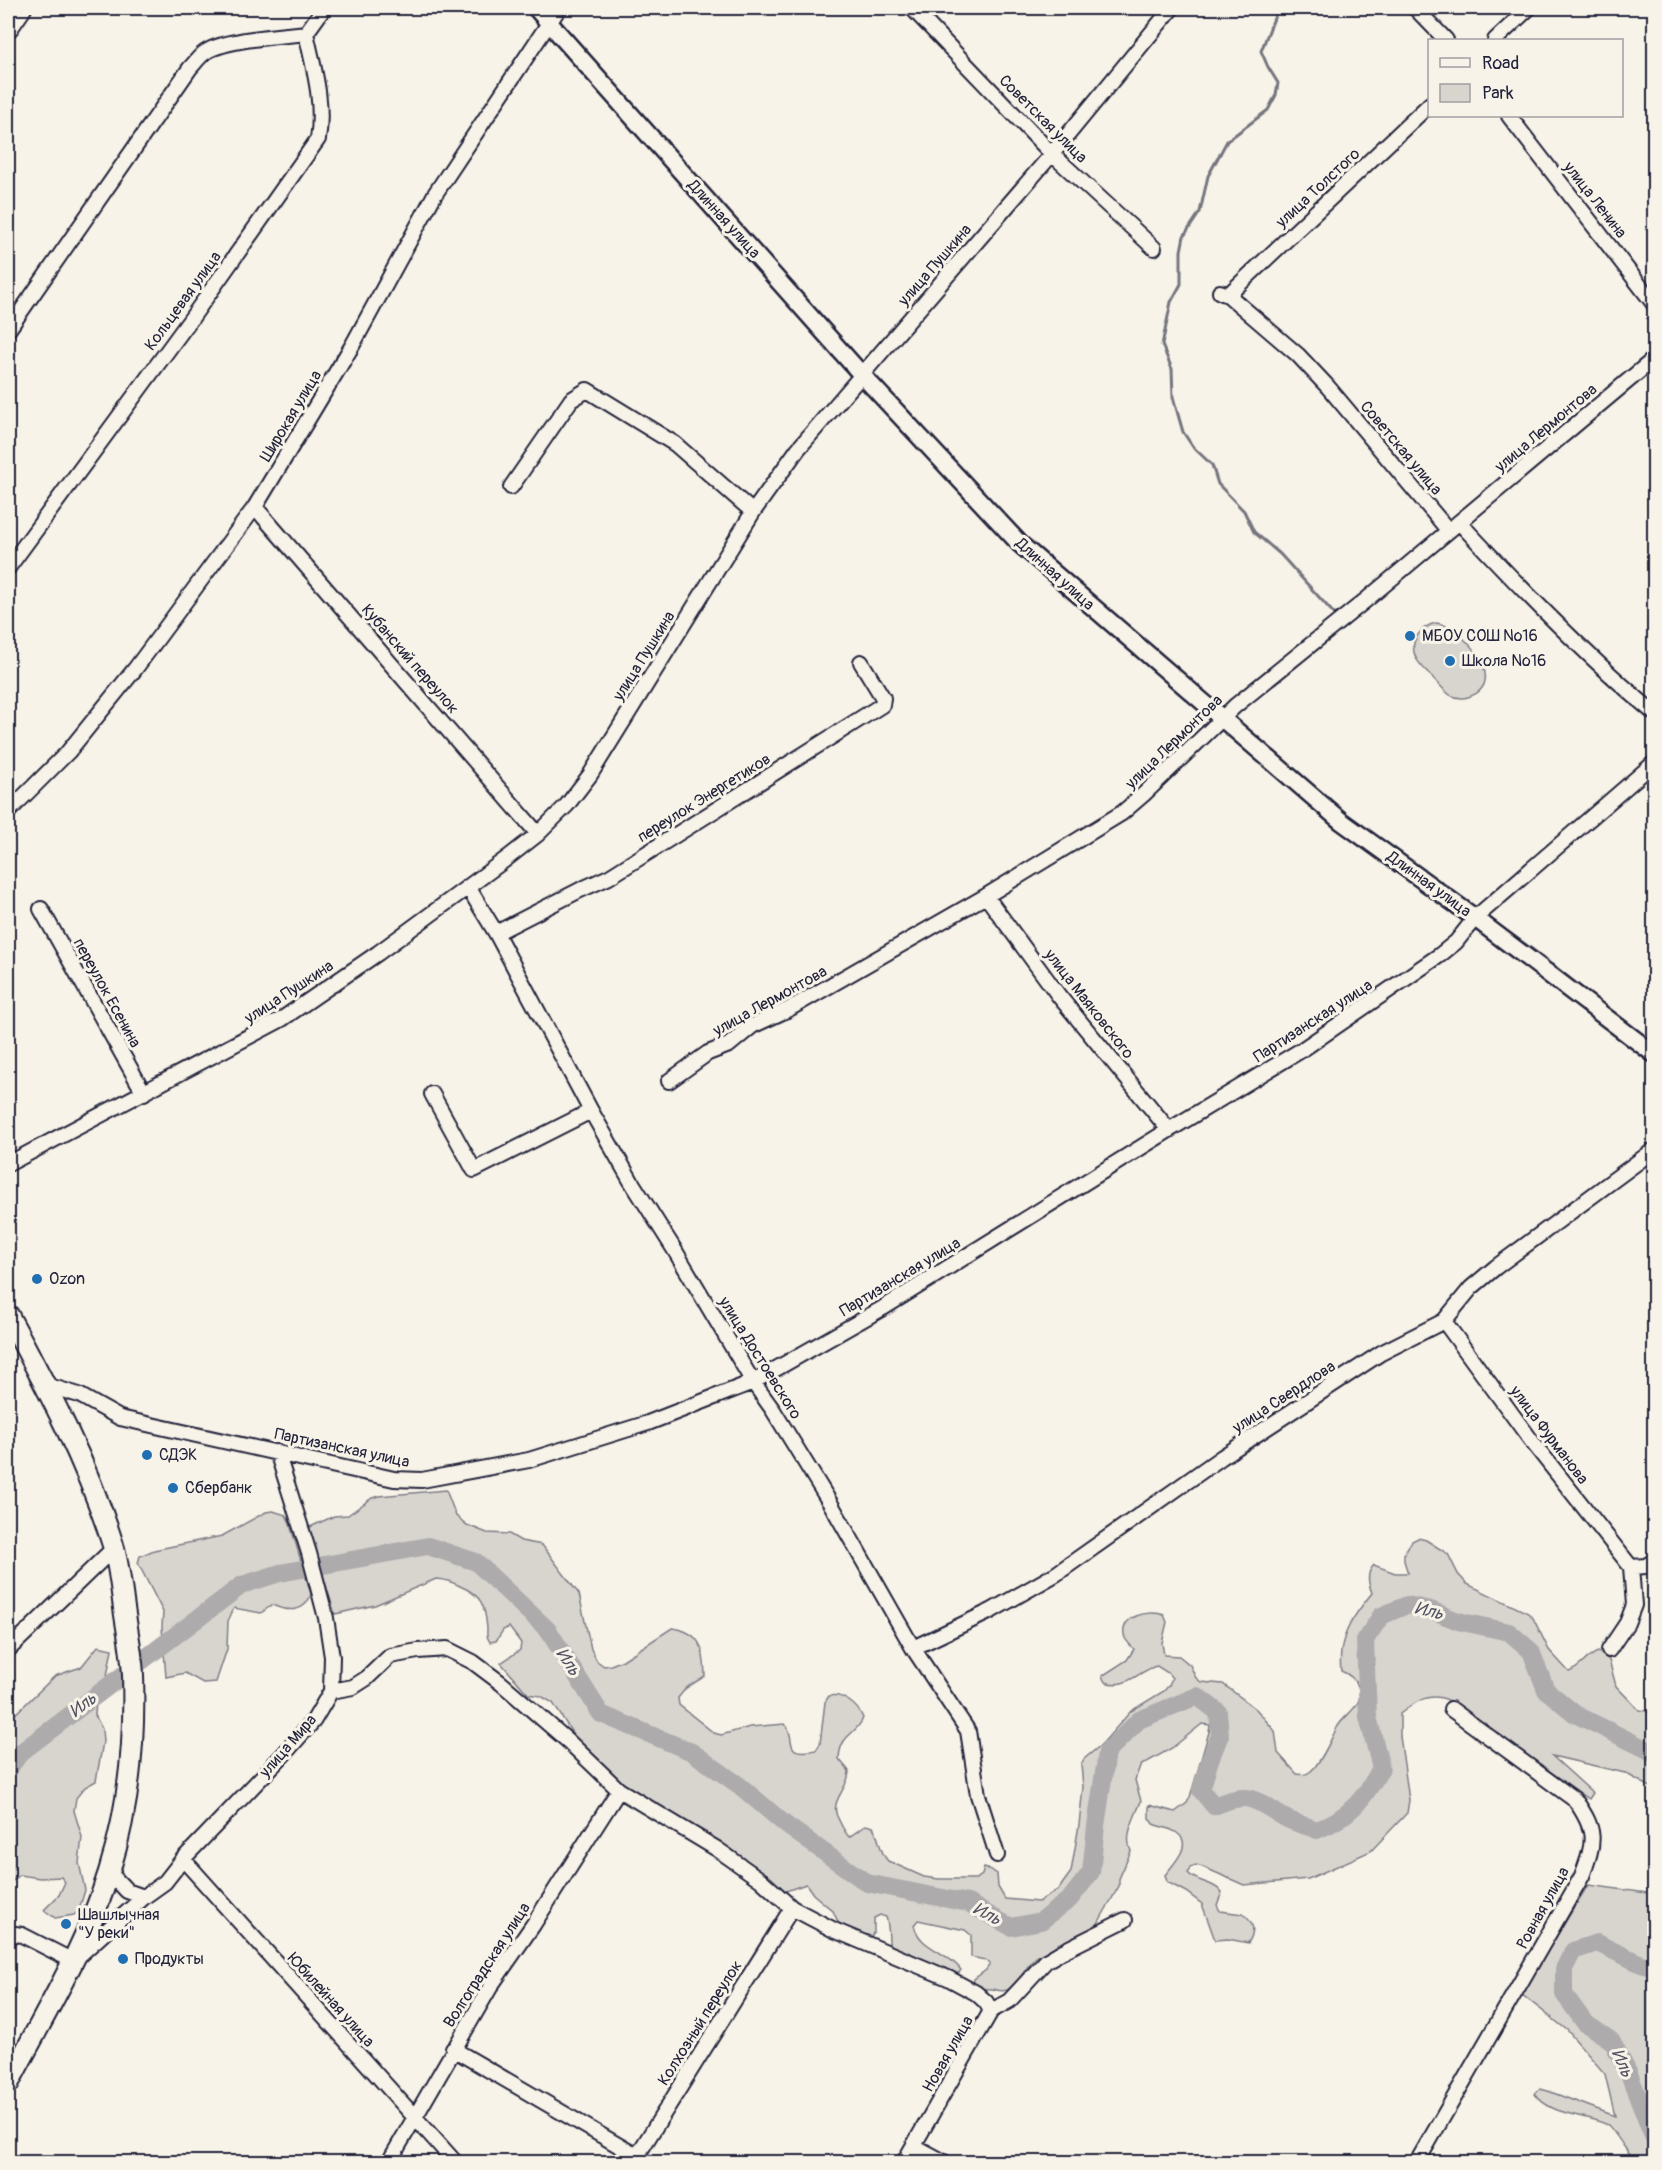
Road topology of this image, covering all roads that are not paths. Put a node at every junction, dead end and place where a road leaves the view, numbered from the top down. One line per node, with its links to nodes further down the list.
1 (21, 8): 10 (highway)
2 (324, 8): 11 (street)
3 (536, 8): 9 (main road, Длинная улица)
4 (560, 8): 9 (street, Широкая улица)
5 (912, 8): 16 (street, Советская улица)
6 (1172, 8): 16 (street, улица Пушкина)
7 (1414, 8): 12 (street)
8 (1529, 8): 13 (street)
9 (549, 22): 22 (main road, Длинная улица); 24 (street, Широкая улица)
10 (8, 27)
11 (306, 33): 20 (street); 27 (street, Кольцевая улица)
12 (1445, 39)
13 (1496, 39)
14 (1428, 106): 18 (street, улица Толстого)
15 (1510, 117): 19 (street, улица Ленина)
16 (1052, 154): 17 (street, Советская улица); 22 (street, улица Пушкина)
17 (1154, 248)
18 (1224, 294): 26 (street, Советская улица)
19 (1654, 304)
20 (8, 330)
21 (1654, 359): 26 (street, улица Лермонтова)
22 (862, 375): 25 (street, улица Пушкина); 30 (main road, Длинная улица)
23 (511, 487): 25 (street)
24 (255, 507): 32 (street, Широкая улица); 33 (street, Кубанский переулок)
25 (753, 512): 33 (street, улица Пушкина)
26 (1453, 526): 29 (street, Советская улица); 30 (street, улица Лермонтова)
27 (8, 568)
28 (861, 662): 38 (street, переулок Энергетиков)
29 (1654, 713)
30 (1222, 719): 35 (street, улица Лермонтова); 37 (main road, Длинная улица)
31 (1654, 763): 37 (street, Партизанская улица)
32 (8, 812)
33 (538, 834): 34 (street, улица Пушкина)
34 (468, 887): 38 (street, улица Достоевского); 41 (street, улица Пушкина)
35 (986, 896): 40 (street, улица Лермонтова); 44 (street, улица Маяковского)
36 (41, 909): 41 (street, переулок Есенина)
37 (1475, 918): 39 (main road, Длинная улица); 44 (street, Партизанская улица)
38 (496, 933): 43 (street, улица Достоевского)
39 (1654, 1054)
40 (669, 1081)
41 (144, 1093): 46 (street, улица Пушкина)
42 (432, 1094): 43 (street)
43 (591, 1111): 49 (street, улица Достоевского)
44 (1169, 1130): 49 (street, Партизанская улица)
45 (1654, 1150): 48 (street, улица Свердлова)
46 (8, 1164)
47 (8, 1316): 50 (highway)
48 (1444, 1322): 54 (street, улица Фурманова); 55 (street, улица Свердлова)
49 (753, 1382): 51 (street, Партизанская улица); 55 (street, улица Достоевского)
50 (45, 1385): 51 (street, Партизанская улица); 52 (highway)
51 (277, 1452): 58 (street, улица Мира)
52 (114, 1548): 56 (street); 63 (highway, улица Мира)
53 (1654, 1561): 54 (street)
54 (1631, 1567): 57 (street)
55 (913, 1648): 61 (street, улица Достоевского)
56 (8, 1650)
57 (1609, 1650)
58 (331, 1691): 60 (street); 62 (street, улица Мира)
59 (1451, 1709): 79 (street, Ровная улица)
60 (619, 1790): 65 (street); 70 (street, Волгоградская улица)
61 (998, 1854)
62 (183, 1859): 64 (street, улица Мира); 72 (street, Юбилейная улица)
63 (109, 1872): 64 (street); 68 (highway, улица Мира)
64 (144, 1897): 68 (street, улица Мира)
65 (792, 1908): 69 (street); 74 (street, Колхозный переулок)
66 (1125, 1920): 69 (street, Новая улица)
67 (8, 1933): 68 (street)
68 (73, 1960): 71 (highway, улица Мира)
69 (991, 2011): 73 (street, Новая улица)
70 (453, 2049): 72 (street, Волгоградская улица); 74 (street, Колхозный переулок)
71 (8, 2084)
72 (415, 2118): 75 (street, Волгоградская улица); 76 (street, Юбилейная улица)
73 (914, 2145): 77 (street, Новая улица); 78 (street)
74 (642, 2159)
75 (389, 2163)
76 (454, 2163)
77 (904, 2163)
78 (944, 2163)
79 (1417, 2163)

